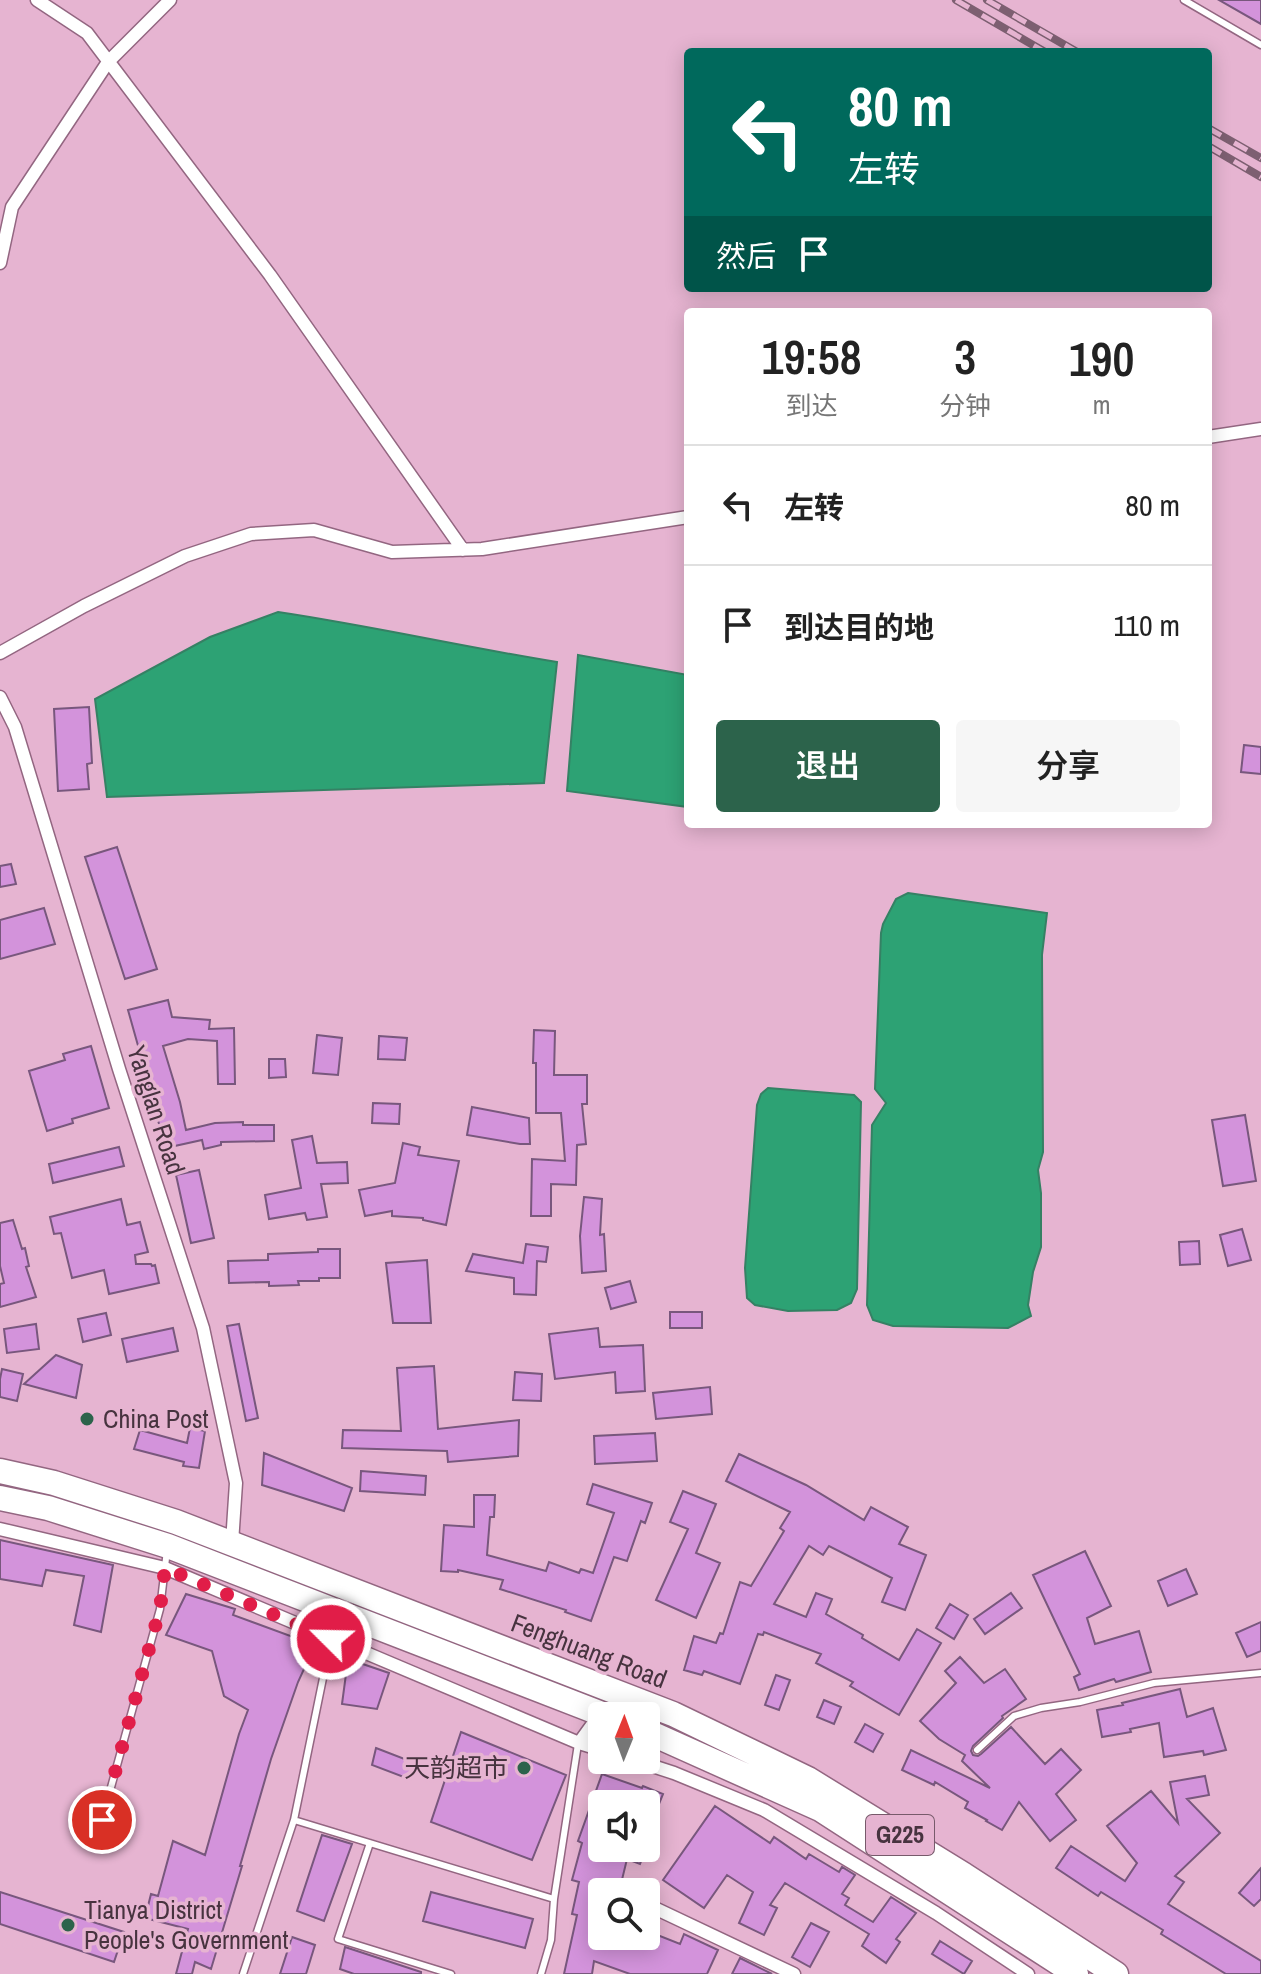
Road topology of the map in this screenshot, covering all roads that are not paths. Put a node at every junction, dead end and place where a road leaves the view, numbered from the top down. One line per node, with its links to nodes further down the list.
1 (37, 0): 5 (street)
2 (170, 0): 5 (street)
3 (1184, 0): 4 (lane)
4 (1261, 45)
5 (108, 62): 6 (street); 10 (street)
6 (0, 263)
7 (1261, 429): 8 (street)
8 (1212, 436)
9 (684, 518): 10 (street)
10 (463, 550): 11 (street)
11 (0, 653)
12 (0, 697): 16 (street, Yanglan Road)
13 (0, 1471): 16 (highway, Fenghuang Road / G225)
14 (0, 1498): 17 (highway, Fenghuang Road)
15 (0, 1529): 17 (street)
16 (232, 1543): 38 (highway, Fenghuang Road / G225)
17 (166, 1557): 18 (street); 20 (highway, Fenghuang Road); 27 (lane)
18 (331, 1639): 23 (street); 28 (lane)
19 (1261, 1673): 25 (lane)
20 (588, 1709)
21 (588, 1733): 23 (street)
22 (660, 1737): 37 (highway, G225)
23 (579, 1743): 24 (street); 30 (lane)
24 (588, 1746)
25 (977, 1750)
26 (660, 1768): 36 (street)
27 (102, 1820)
28 (294, 1820): 29 (lane); 32 (lane)
29 (370, 1843): 30 (lane); 33 (lane)
30 (554, 1899): 34 (lane)
31 (660, 1911): 35 (street)
32 (243, 1974)
33 (451, 1974)
34 (541, 1974)
35 (794, 1974)
36 (1028, 1974)
37 (1076, 1974)
38 (1116, 1974)

